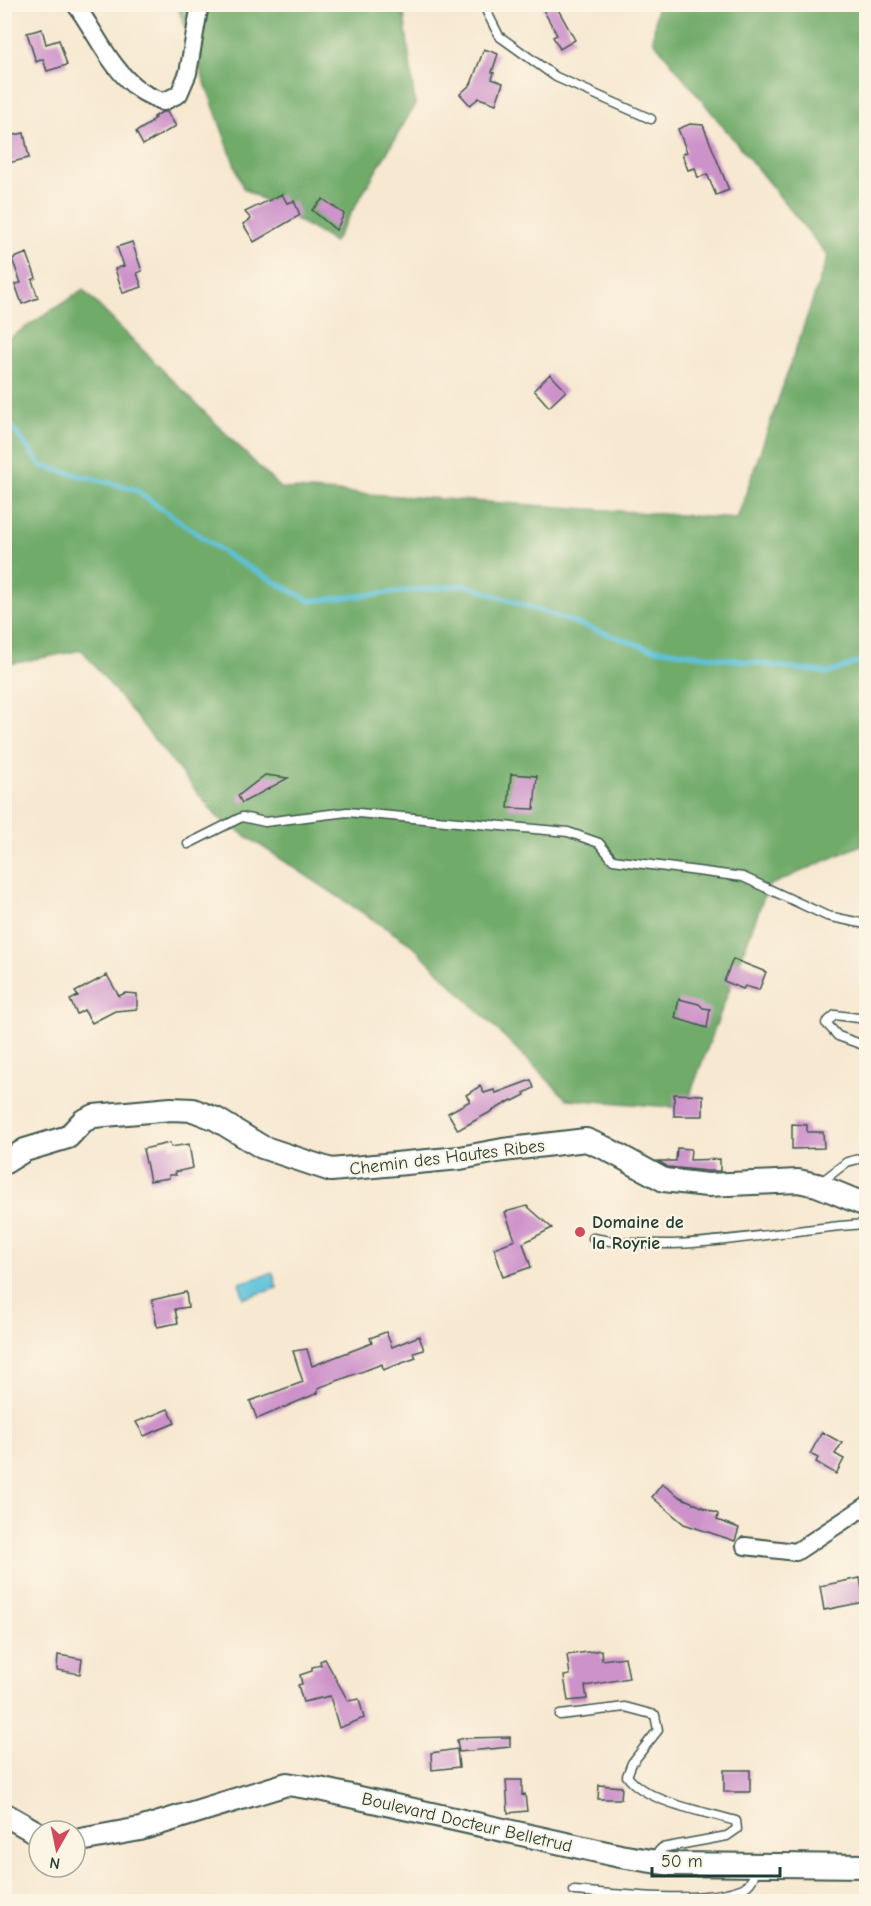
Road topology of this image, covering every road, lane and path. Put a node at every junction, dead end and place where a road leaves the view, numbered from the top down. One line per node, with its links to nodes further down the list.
1 (75, 4): 2 (street)
2 (200, 4)
3 (483, 4): 4 (lane)
4 (651, 119)
5 (188, 844): 6 (lane)
6 (867, 924)
7 (867, 1020): 8 (lane)
8 (867, 1046)
9 (867, 1157): 11 (lane)
10 (4, 1163): 11 (street, Chemin des Hautes Ribes)
11 (817, 1185): 12 (street, Chemin des Hautes Ribes)
12 (867, 1205)
13 (867, 1224): 14 (lane)
14 (593, 1238)
15 (867, 1506): 16 (street)
16 (746, 1546)
17 (560, 1715): 21 (lane)
18 (4, 1814): 19 (street)
19 (27, 1827)
20 (87, 1839): 21 (street, Boulevard Docteur Belletrud)
21 (650, 1861): 22 (street, Boulevard Docteur Belletrud)
22 (756, 1865): 23 (street, Boulevard Docteur Belletrud); 24 (lane)
23 (867, 1866)
24 (574, 1891)

